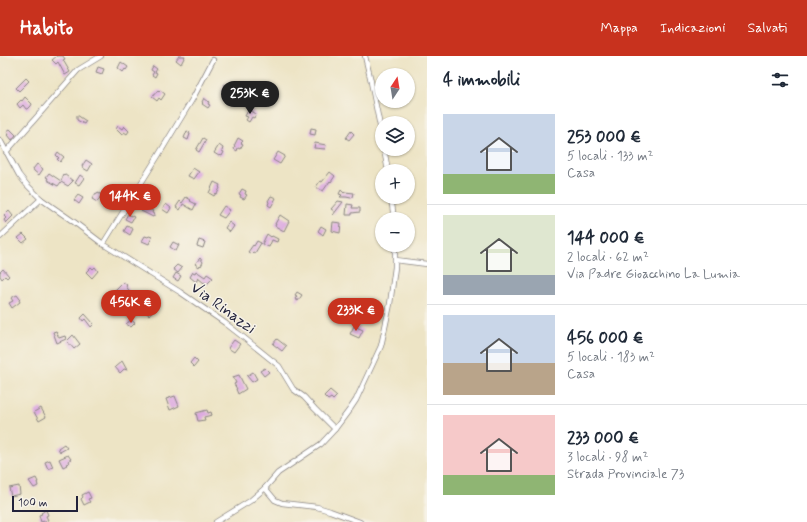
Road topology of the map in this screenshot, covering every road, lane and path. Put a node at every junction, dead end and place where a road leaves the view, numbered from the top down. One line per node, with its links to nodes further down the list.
1 (102, 56): 6 (street)
2 (365, 56): 4 (street)
3 (213, 60): 9 (street)
4 (378, 116)
5 (0, 140): 6 (street, Via Rinazzi)
6 (6, 152): 7 (street, Via Rinazzi)
7 (41, 199): 8 (street); 9 (street, Via Rinazzi)
8 (0, 237)
9 (102, 244): 13 (street, Via Rinazzi)
10 (395, 252): 11 (street)
11 (395, 260): 12 (street); 13 (street)
12 (427, 264)
13 (335, 429): 14 (street)
14 (265, 488): 15 (street); 16 (street)
15 (216, 522)
16 (360, 522)

